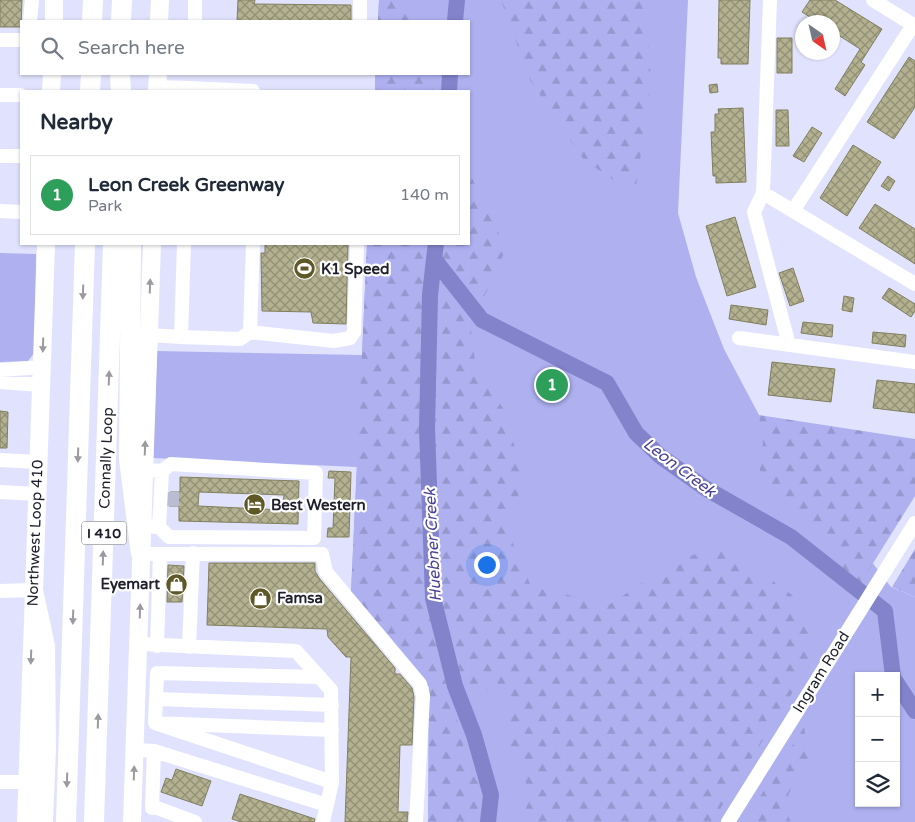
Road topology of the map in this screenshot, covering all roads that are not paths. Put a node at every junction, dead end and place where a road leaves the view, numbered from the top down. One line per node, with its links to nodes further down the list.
1 (32, 0): 11 (street)
2 (54, 0): 12 (main road)
3 (93, 0): 13 (highway)
4 (122, 0): 14 (highway)
5 (160, 0): 15 (main road)
6 (195, 0): 16 (street)
7 (360, 0): 17 (street)
8 (770, 0): 33 (street)
9 (874, 0): 10 (street)
10 (888, 4): 18 (street)
11 (30, 20)
12 (54, 20)
13 (92, 20)
14 (121, 20)
15 (159, 20)
16 (194, 20)
17 (360, 20)
18 (914, 26): 35 (street)
19 (0, 40): 20 (street)
20 (20, 40)
21 (52, 75): 25 (main road)
22 (91, 75): 26 (highway)
23 (119, 75): 27 (highway)
24 (157, 84): 28 (street)
25 (51, 90)
26 (90, 90)
27 (120, 90)
28 (188, 90)
29 (0, 95): 30 (street)
30 (20, 95)
31 (0, 156): 32 (street)
32 (20, 156)
33 (763, 193): 35 (street); 50 (street)
34 (0, 211): 36 (street)
35 (792, 211): 45 (street)
36 (20, 212)
37 (46, 245): 52 (main road, Northwest Loop 410, one-way to 52)
38 (85, 245): 88 (highway, Connally Loop / I 410, one-way to 88)
39 (114, 245): 89 (highway, Connally Loop / I 410, one-way to 39)
40 (131, 245): 67 (highway)
41 (152, 245): 47 (main road, one-way to 41)
42 (184, 245): 48 (street)
43 (253, 245): 46 (street)
44 (357, 245): 46 (street)
45 (915, 284)
46 (250, 332): 48 (street)
47 (149, 335): 48 (street); 58 (main road, one-way to 47)
48 (181, 337)
49 (739, 338): 50 (street)
50 (788, 345): 51 (street)
51 (913, 359)
52 (42, 367): 53 (street); 55 (main road, Northwest Loop 410)
53 (0, 370)
54 (0, 382): 55 (street)
55 (41, 385): 57 (main road, Northwest Loop 410)
56 (0, 460): 57 (street)
57 (38, 462): 62 (main road, Northwest Loop 410)
58 (144, 470): 59 (street); 65 (main road)
59 (162, 475): 60 (street); 65 (street); 65 (street)
60 (172, 492)
61 (0, 493): 62 (street)
62 (37, 494): 68 (main road, Northwest Loop 410)
63 (172, 506): 65 (street)
64 (915, 523): 93 (street, Ingram Road)
65 (154, 524): 67 (main road)
66 (192, 553): 67 (street); 72 (street); 92 (street)
67 (151, 554): 70 (main road, one-way to 67); 71 (street)
68 (33, 590): 69 (street); 81 (main road, Northwest Loop 410, one-way to 81); 87 (highway)
69 (0, 591)
70 (138, 644): 71 (street); 78 (main road)
71 (157, 646): 72 (street)
72 (189, 647): 73 (street)
73 (320, 677): 74 (street); 75 (street)
74 (156, 699): 75 (street); 76 (street)
75 (332, 705): 77 (street)
76 (155, 723): 77 (street); 82 (street)
77 (332, 730): 82 (street)
78 (135, 750): 79 (street); 85 (main road, one-way to 78)
79 (154, 751): 83 (street); 84 (street)
80 (0, 782): 81 (street)
81 (27, 782): 86 (main road, Northwest Loop 410)
82 (332, 782): 83 (street)
83 (327, 805): 91 (street)
84 (156, 813): 85 (street); 90 (street)
85 (133, 815)
86 (26, 822)
87 (43, 822)
88 (66, 822)
89 (94, 822)
90 (195, 822)
91 (323, 822)
92 (416, 822)
93 (728, 822)

